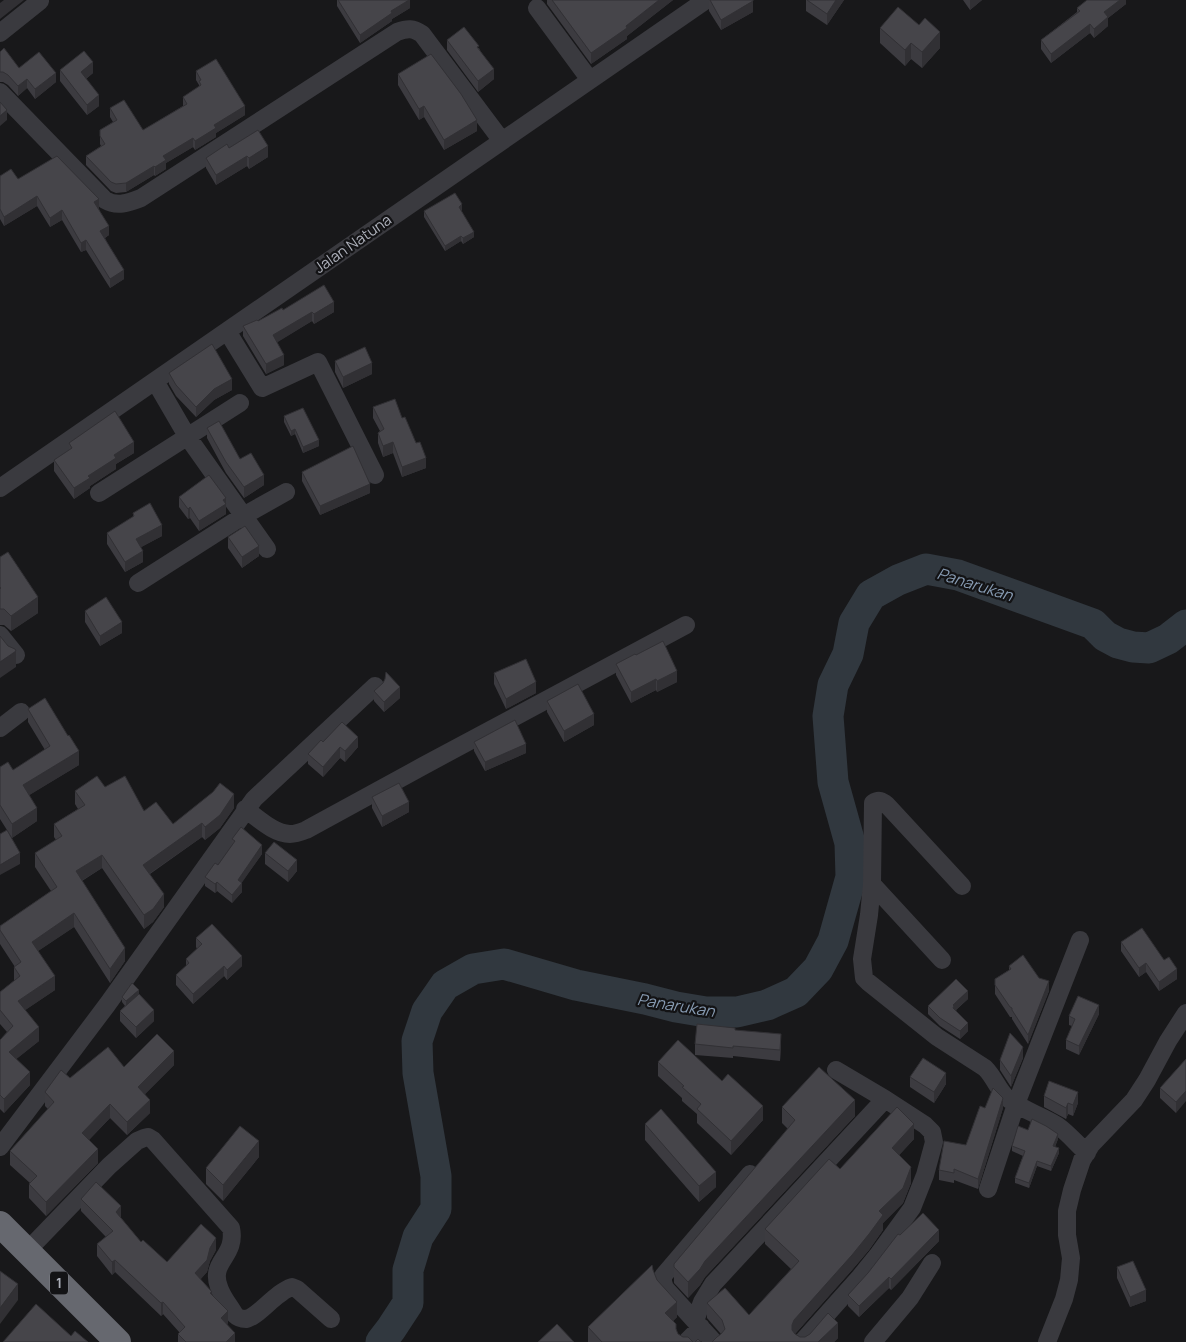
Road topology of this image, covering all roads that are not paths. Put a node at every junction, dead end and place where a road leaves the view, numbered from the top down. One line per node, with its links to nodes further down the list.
1 (40, 0): 4 (street)
2 (700, 2): 5 (street, Jalan Natuna)
3 (537, 8): 5 (street)
4 (0, 34)
5 (590, 80): 7 (street, Jalan Natuna)
6 (0, 92): 7 (street)
7 (502, 141): 8 (street, Jalan Natuna)
8 (227, 331): 9 (street, Jalan Natuna); 12 (street)
9 (155, 381): 11 (street); 13 (street, Jalan Natuna)
10 (240, 403): 11 (street)
11 (187, 436): 15 (street); 16 (street)
12 (375, 475)
13 (0, 488)
14 (286, 492): 16 (street)
15 (99, 493)
16 (244, 516): 17 (street); 18 (street)
17 (267, 549)
18 (138, 583)
19 (686, 625): 25 (street)
20 (0, 635): 21 (street)
21 (16, 655)
22 (375, 686): 25 (street)
23 (21, 712): 24 (street)
24 (0, 728)
25 (245, 809): 34 (street)
26 (872, 884): 27 (street); 29 (street); 33 (street)
27 (962, 886)
28 (1080, 940): 33 (street)
29 (942, 960)
30 (1186, 1014): 35 (street)
31 (836, 1070): 32 (street)
32 (885, 1099): 42 (street); 46 (street)
33 (1016, 1104): 35 (street); 37 (street)
34 (0, 1147)
35 (1087, 1153): 48 (street)
36 (762, 1159): 42 (street)
37 (988, 1189)
38 (0, 1224): 39 (highway, 1)
39 (27, 1251): 41 (street); 43 (highway, 1)
40 (932, 1263): 47 (street)
41 (331, 1320)
42 (698, 1324): 44 (street); 45 (street)
43 (118, 1342)
44 (686, 1342)
45 (714, 1342)
46 (802, 1342)
47 (873, 1342)
48 (1047, 1342)

